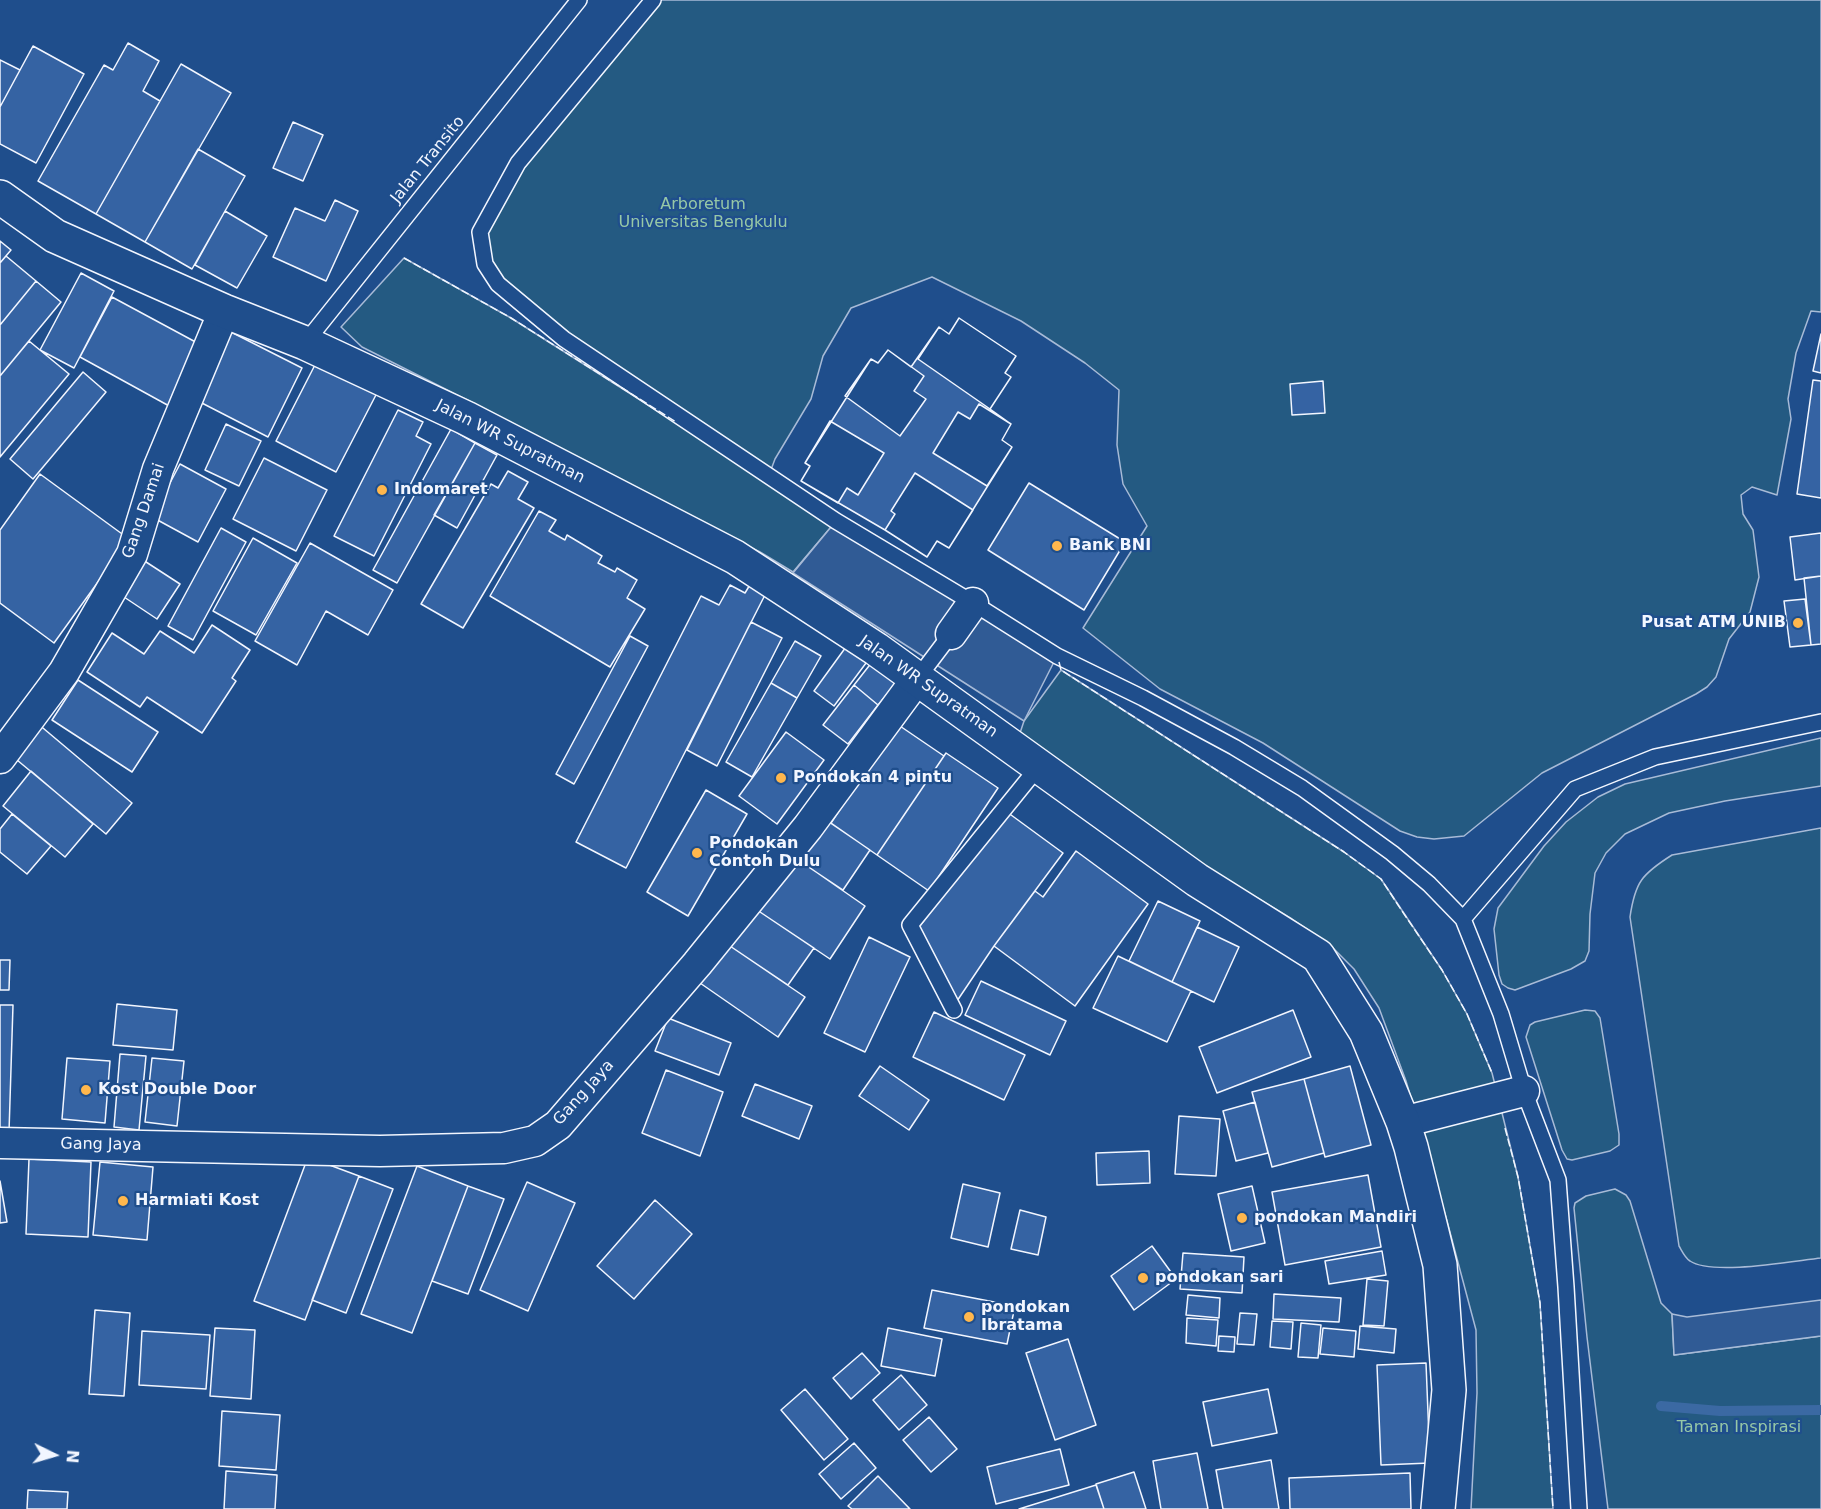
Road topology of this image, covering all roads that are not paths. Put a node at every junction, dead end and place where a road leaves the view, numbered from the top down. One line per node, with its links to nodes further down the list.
1 (579, 0): 5 (lane, Jalan Transito)
2 (653, 0): 6 (lane)
3 (0, 197): 4 (highway, Jalan WR Supratman)
4 (224, 311): 5 (highway, Jalan WR Supratman); 10 (street, Gang Damai)
5 (305, 343): 8 (highway, Jalan WR Supratman)
6 (973, 603): 7 (street); 12 (lane)
7 (951, 634): 8 (lane)
8 (917, 679): 11 (highway, Jalan WR Supratman); 16 (street, Gang Jaya)
9 (1821, 722): 12 (lane)
10 (0, 758)
11 (1038, 766): 13 (lane); 15 (highway, Jalan WR Supratman)
12 (1463, 919): 14 (lane)
13 (954, 1010)
14 (1524, 1091): 15 (street); 18 (lane)
15 (1403, 1122): 17 (highway, Jalan WR Supratman)
16 (0, 1143)
17 (1438, 1509)
18 (1579, 1509)

